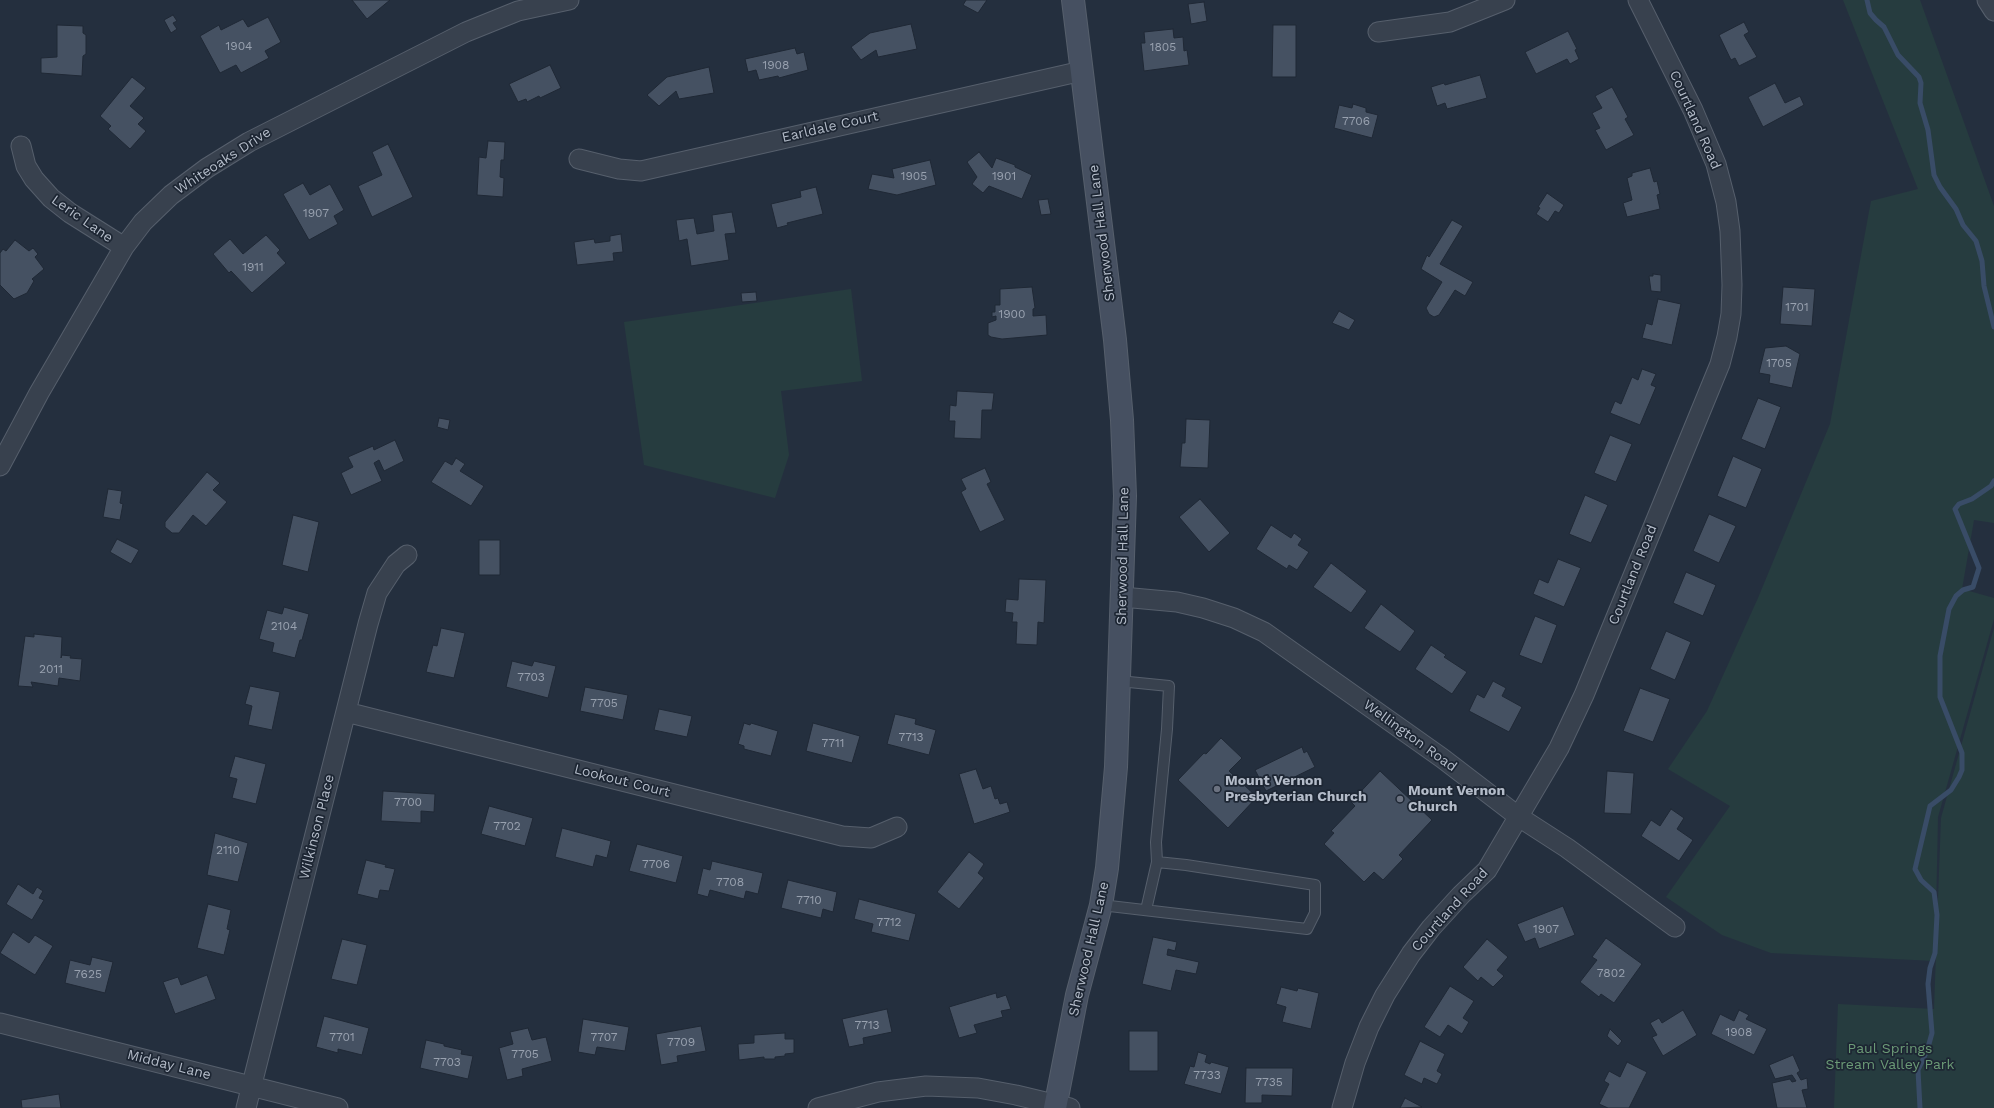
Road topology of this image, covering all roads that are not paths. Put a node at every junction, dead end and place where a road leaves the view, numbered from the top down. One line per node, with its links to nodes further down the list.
1 (569, 0): 6 (street, Whiteoaks Drive)
2 (1073, 0): 9 (main road, Sherwood Hall Lane)
3 (1505, 0): 8 (street)
4 (1638, 0): 18 (street, Courtland Road)
5 (1986, 0): 7 (street)
6 (513, 6): 12 (street, Whiteoaks Drive)
7 (1994, 11)
8 (1378, 32)
9 (1082, 71): 11 (street, Earldale Court); 15 (main road, Sherwood Hall Lane)
10 (21, 146): 12 (street, Leric Lane)
11 (579, 159)
12 (124, 248): 13 (street, Whiteoaks Drive)
13 (0, 466)
14 (407, 555): 17 (street, Wilkinson Place)
15 (1122, 597): 16 (main road, Sherwood Hall Lane); 18 (street, Wellington Road)
16 (1119, 681): 20 (lane); 21 (main road, Sherwood Hall Lane)
17 (346, 712): 19 (street, Lookout Court); 25 (street, Wilkinson Place)
18 (1519, 817): 23 (street, Wellington Road); 30 (street, Courtland Road)
19 (897, 827)
20 (1157, 862): 22 (lane); 22 (lane)
21 (1101, 905): 22 (lane); 26 (main road, Sherwood Hall Lane)
22 (1146, 910)
23 (1675, 927)
24 (0, 1023): 25 (street, Midday Lane)
25 (252, 1086): 27 (street, Wilkinson Place); 28 (street, Midday Lane)
26 (1060, 1107): 29 (street)
27 (246, 1108)
28 (338, 1108)
29 (818, 1108)
30 (1342, 1108)

